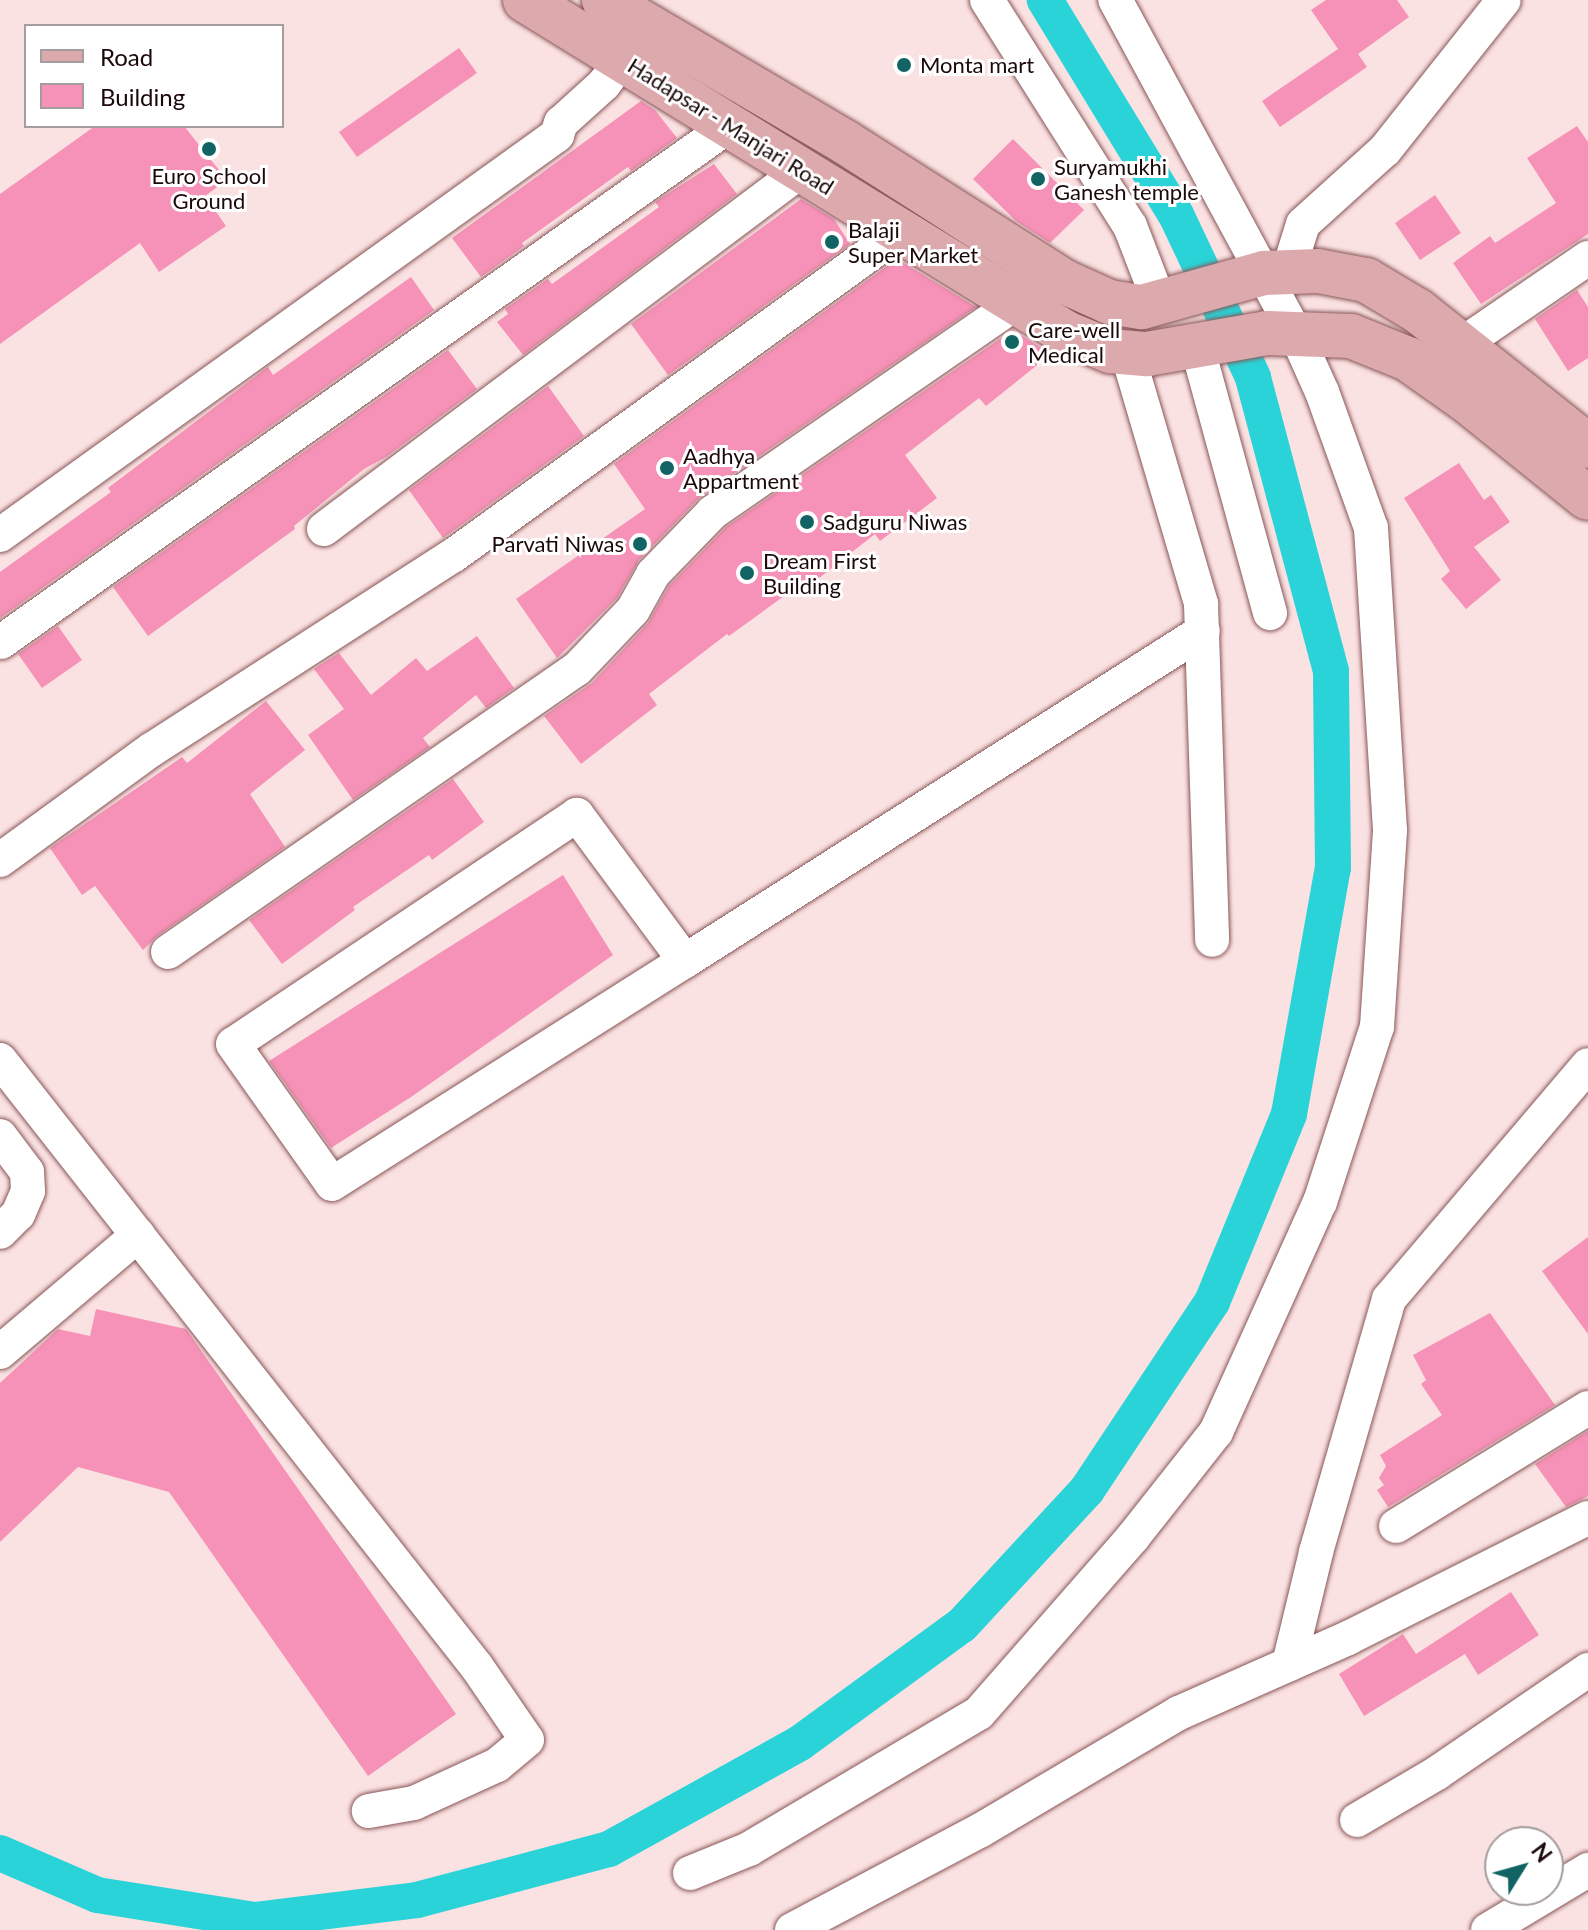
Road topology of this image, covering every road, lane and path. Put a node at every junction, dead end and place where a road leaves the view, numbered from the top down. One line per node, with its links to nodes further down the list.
1 (525, 0): 6 (main road, Hadapsar - Manjari Road)
2 (604, 0): 6 (main road, Hadapsar - Manjari Road)
3 (987, 0): 12 (street)
4 (1115, 0): 11 (street)
5 (1504, 0): 11 (street)
6 (649, 49): 7 (main road, Hadapsar - Manjari Road); 12 (main road, Hadapsar - Manjari Road); 21 (street)
7 (730, 125): 8 (main road, Hadapsar - Manjari Road); 24 (street)
8 (802, 170): 9 (main road, Hadapsar - Manjari Road); 20 (street)
9 (900, 232): 13 (main road, Hadapsar - Manjari Road); 25 (street)
10 (1588, 258): 15 (street)
11 (1265, 274): 12 (main road, Hadapsar - Manjari Road); 14 (street); 15 (main road)
12 (1172, 297)
13 (1015, 304): 17 (main road, Hadapsar - Manjari Road); 27 (street)
14 (1282, 334): 16 (main road, Hadapsar - Manjari Road); 18 (main road); 43 (street)
15 (1461, 345): 18 (main road)
16 (1197, 346): 17 (main road, Hadapsar - Manjari Road); 22 (street)
17 (1127, 352): 23 (street)
18 (1573, 442): 19 (main road)
19 (1588, 498)
20 (324, 529)
21 (0, 535)
22 (1270, 613)
23 (1203, 631): 26 (street); 28 (street)
24 (1, 642)
25 (0, 860)
26 (1212, 940)
27 (168, 952)
28 (685, 961): 28 (street)
29 (0, 1060): 33 (street)
30 (1588, 1065): 38 (street)
31 (0, 1136): 32 (street)
32 (0, 1232)
33 (138, 1235): 34 (street); 40 (street)
34 (0, 1352)
35 (1588, 1408): 37 (street)
36 (1588, 1518): 38 (street)
37 (1396, 1526)
38 (1289, 1664): 44 (street)
39 (1588, 1670): 41 (street)
40 (369, 1811)
41 (1357, 1820)
42 (1588, 1870): 45 (street)
43 (690, 1873)
44 (792, 1930)
45 (1488, 1930)

